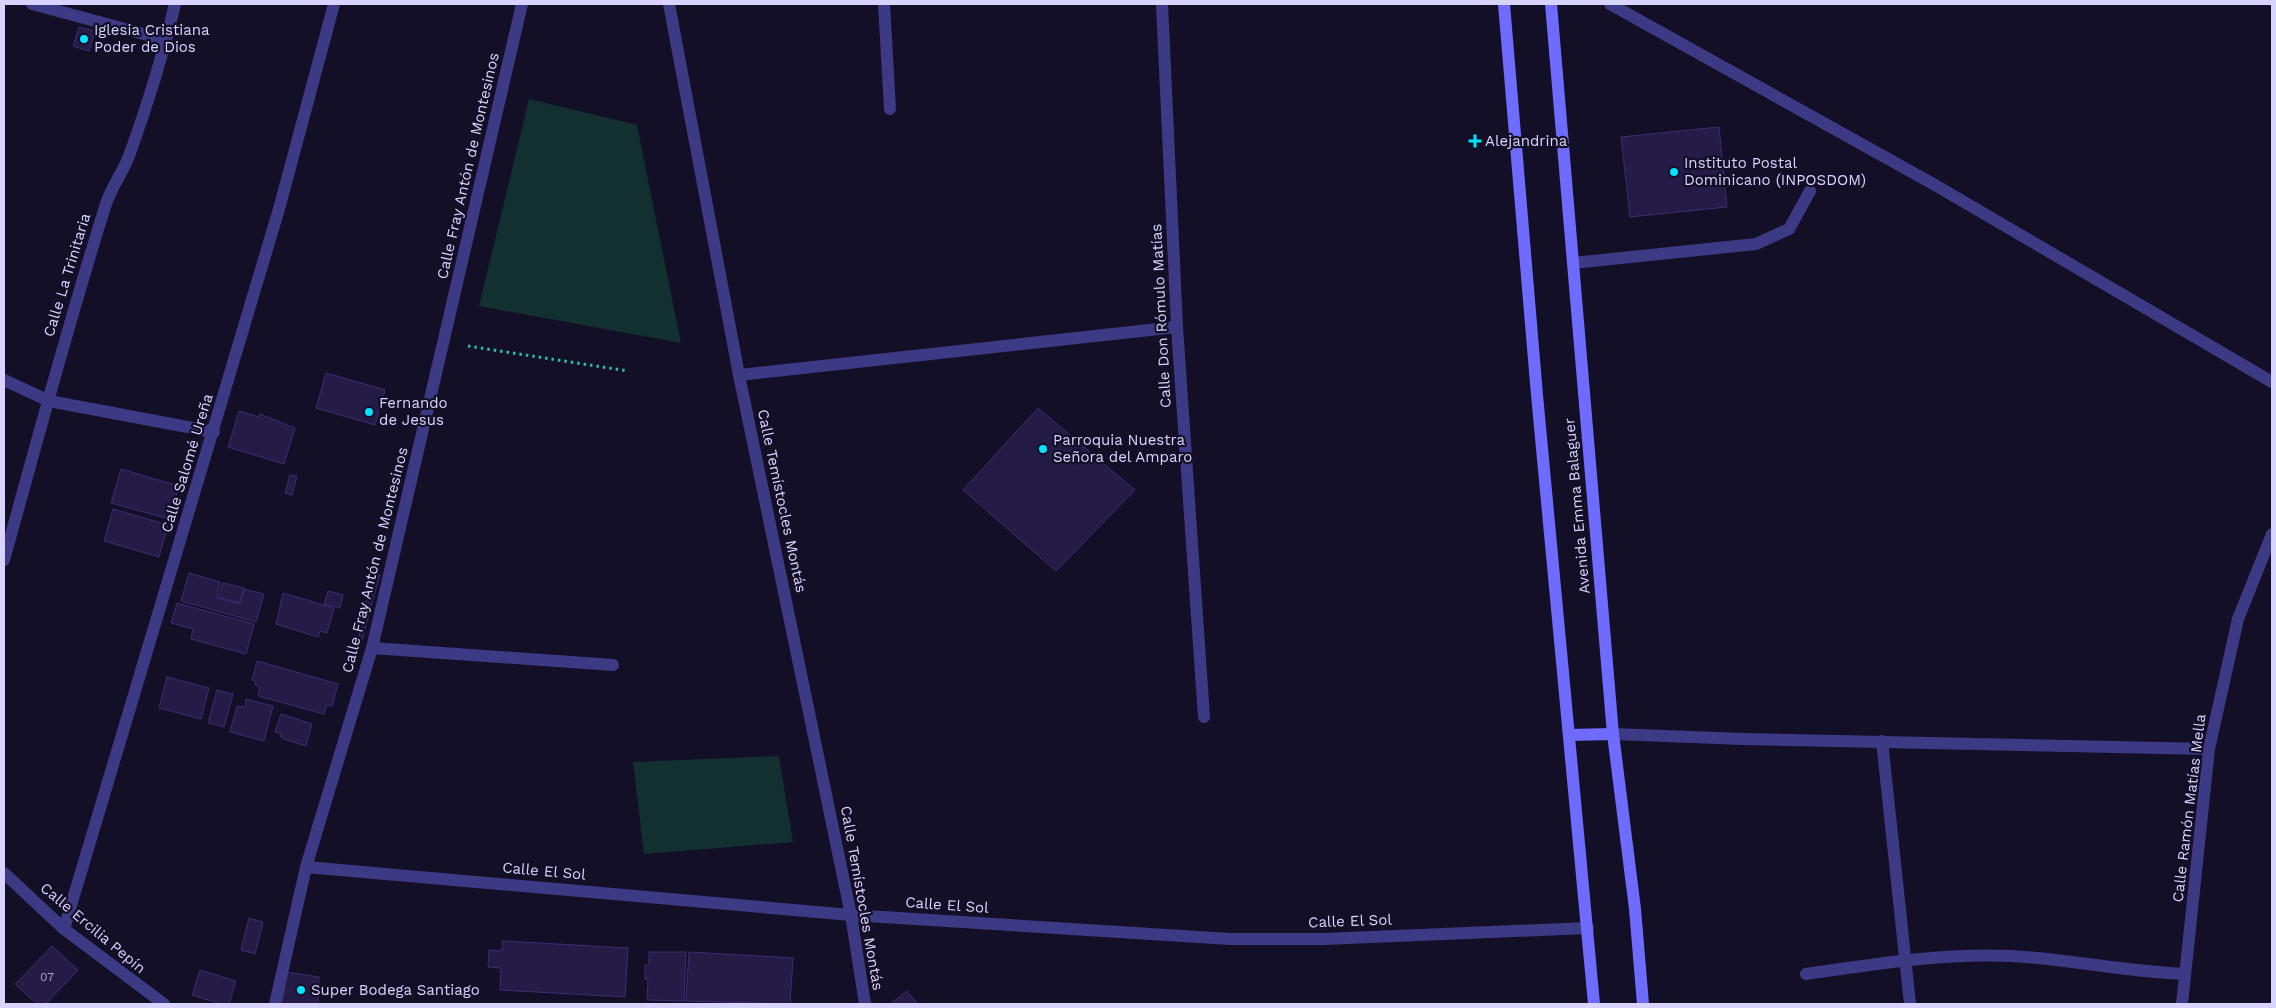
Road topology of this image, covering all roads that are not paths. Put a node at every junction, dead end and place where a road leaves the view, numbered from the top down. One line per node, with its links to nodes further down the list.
1 (32, 4): 11 (street)
2 (175, 4): 11 (street, Calle La Trinitaria)
3 (334, 4): 20 (street, Calle Salomé Ureña)
4 (522, 4): 23 (street, Calle Fray Antón de Montesinos)
5 (669, 4): 16 (street, Calle Temístocles Montás)
6 (884, 4): 12 (street)
7 (1162, 4): 15 (street, Calle Don Rómulo Matías)
8 (1504, 4): 27 (street, Avenida Emma Balaguer)
9 (1551, 4): 14 (street, Avenida Emma Balaguer)
10 (1610, 4): 18 (street)
11 (166, 40): 19 (street, Calle La Trinitaria)
12 (890, 109)
13 (1810, 190): 14 (street)
14 (1573, 263): 26 (street, Avenida Emma Balaguer)
15 (1177, 327): 16 (street); 25 (street, Calle Don Rómulo Matías)
16 (739, 375): 32 (street, Calle Temístocles Montás)
17 (4, 380): 19 (street)
18 (2272, 382)
19 (49, 401): 20 (street); 22 (street, Calle La Trinitaria)
20 (214, 432): 34 (street, Calle Salomé Ureña)
21 (2272, 534): 29 (street, Calle Ramón Matías Mella)
22 (4, 560)
23 (372, 648): 24 (street); 30 (street, Calle Fray Antón de Montesinos)
24 (613, 665)
25 (1204, 717)
26 (1613, 734): 27 (street); 28 (street); 42 (street, Avenida Emma Balaguer)
27 (1569, 735): 33 (street, Avenida Emma Balaguer)
28 (1882, 741): 29 (street); 35 (street)
29 (2209, 749): 37 (street, Calle Ramón Matías Mella)
30 (306, 867): 32 (street, Calle El Sol); 39 (street, Calle Fray Antón de Montesinos)
31 (4, 873): 34 (street, Calle Ercilia Pepín)
32 (851, 915): 33 (street, Calle El Sol); 40 (street, Calle Temístocles Montás)
33 (1588, 928): 41 (street, Avenida Emma Balaguer)
34 (64, 929): 38 (street, Calle Ercilia Pepín)
35 (1905, 959): 36 (street); 37 (street); 43 (street)
36 (1806, 974)
37 (2185, 974): 44 (street, Calle Ramón Matías Mella)
38 (164, 1004)
39 (275, 1004)
40 (865, 1004)
41 (1594, 1004)
42 (1643, 1004)
43 (1910, 1004)
44 (2182, 1004)

